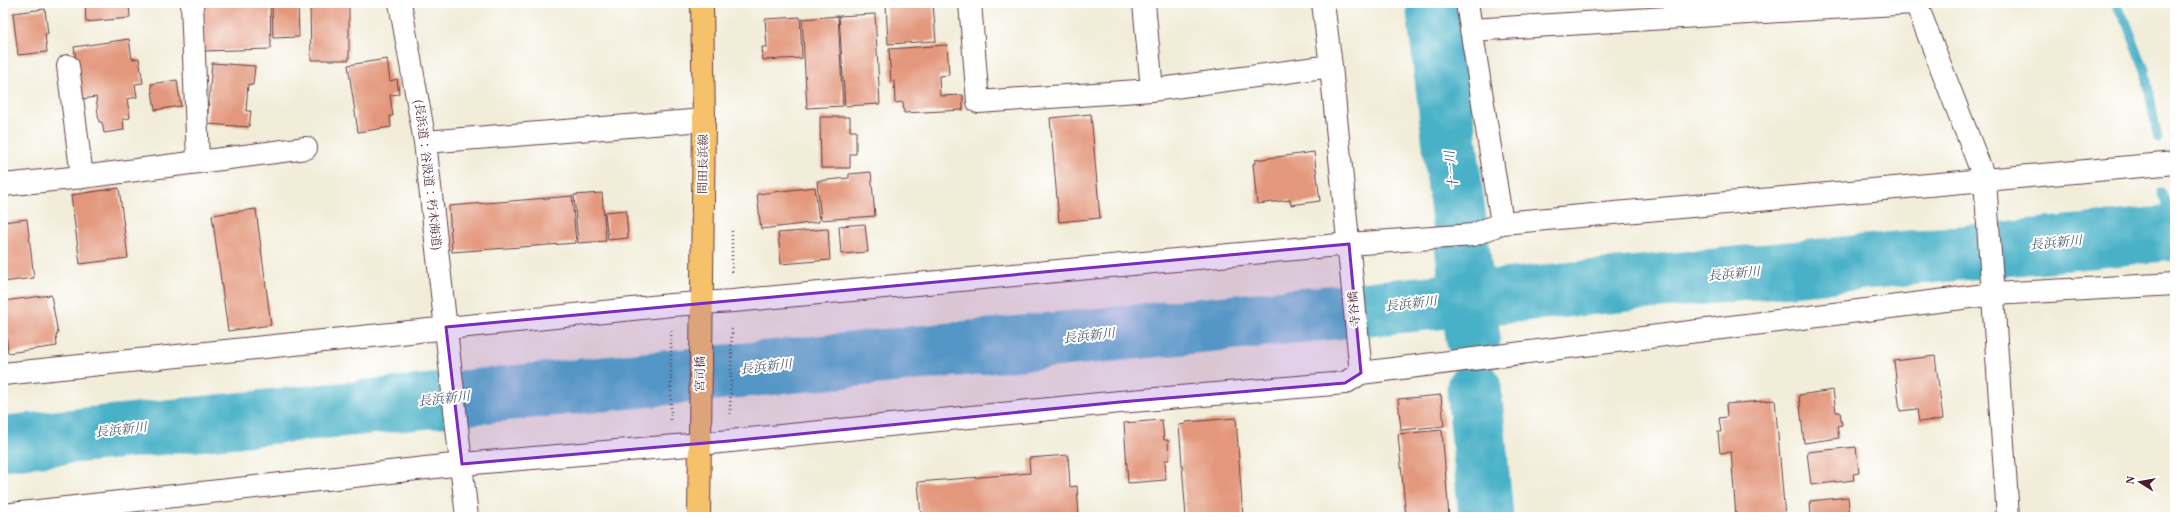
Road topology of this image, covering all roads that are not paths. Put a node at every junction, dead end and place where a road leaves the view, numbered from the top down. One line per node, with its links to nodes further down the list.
1 (192, 3): 16 (street)
2 (400, 3): 14 (street, (長浜道：谷汲道：朽木海道))
3 (702, 3): 13 (main road, 間田長浜線)
4 (970, 3): 12 (street)
5 (1144, 3): 12 (street)
6 (1323, 3): 11 (street, 寺谷橋)
7 (1467, 3): 9 (street)
8 (1914, 3): 9 (street); 19 (street)
9 (1471, 30): 21 (street)
10 (68, 66): 18 (street)
11 (1331, 66): 12 (street); 22 (street, 寺谷橋)
12 (1152, 90)
13 (704, 120): 14 (street); 25 (main road, 間田長浜線)
14 (425, 142): 26 (street, (長浜道：谷汲道：朽木海道))
15 (306, 148): 16 (street)
16 (198, 161): 18 (street)
17 (2175, 163): 19 (street)
18 (82, 177): 20 (street)
19 (1985, 180): 21 (street); 24 (street)
20 (3, 185)
21 (1502, 223): 22 (street)
22 (1350, 251): 25 (street); 27 (street, 寺谷橋)
23 (2175, 284): 24 (street)
24 (1994, 294): 27 (street); 34 (street)
25 (702, 313): 26 (street); 29 (main road, 宮司橋)
26 (446, 327): 28 (street); 30 (street, (長浜道：谷汲道：朽木海道))
27 (1360, 366): 29 (street)
28 (3, 374)
29 (700, 434): 30 (street); 33 (main road)
30 (461, 457): 31 (street); 32 (street, (長浜道：谷汲道：朽木海道))
31 (3, 515)
32 (467, 517)
33 (699, 517)
34 (2008, 517)

